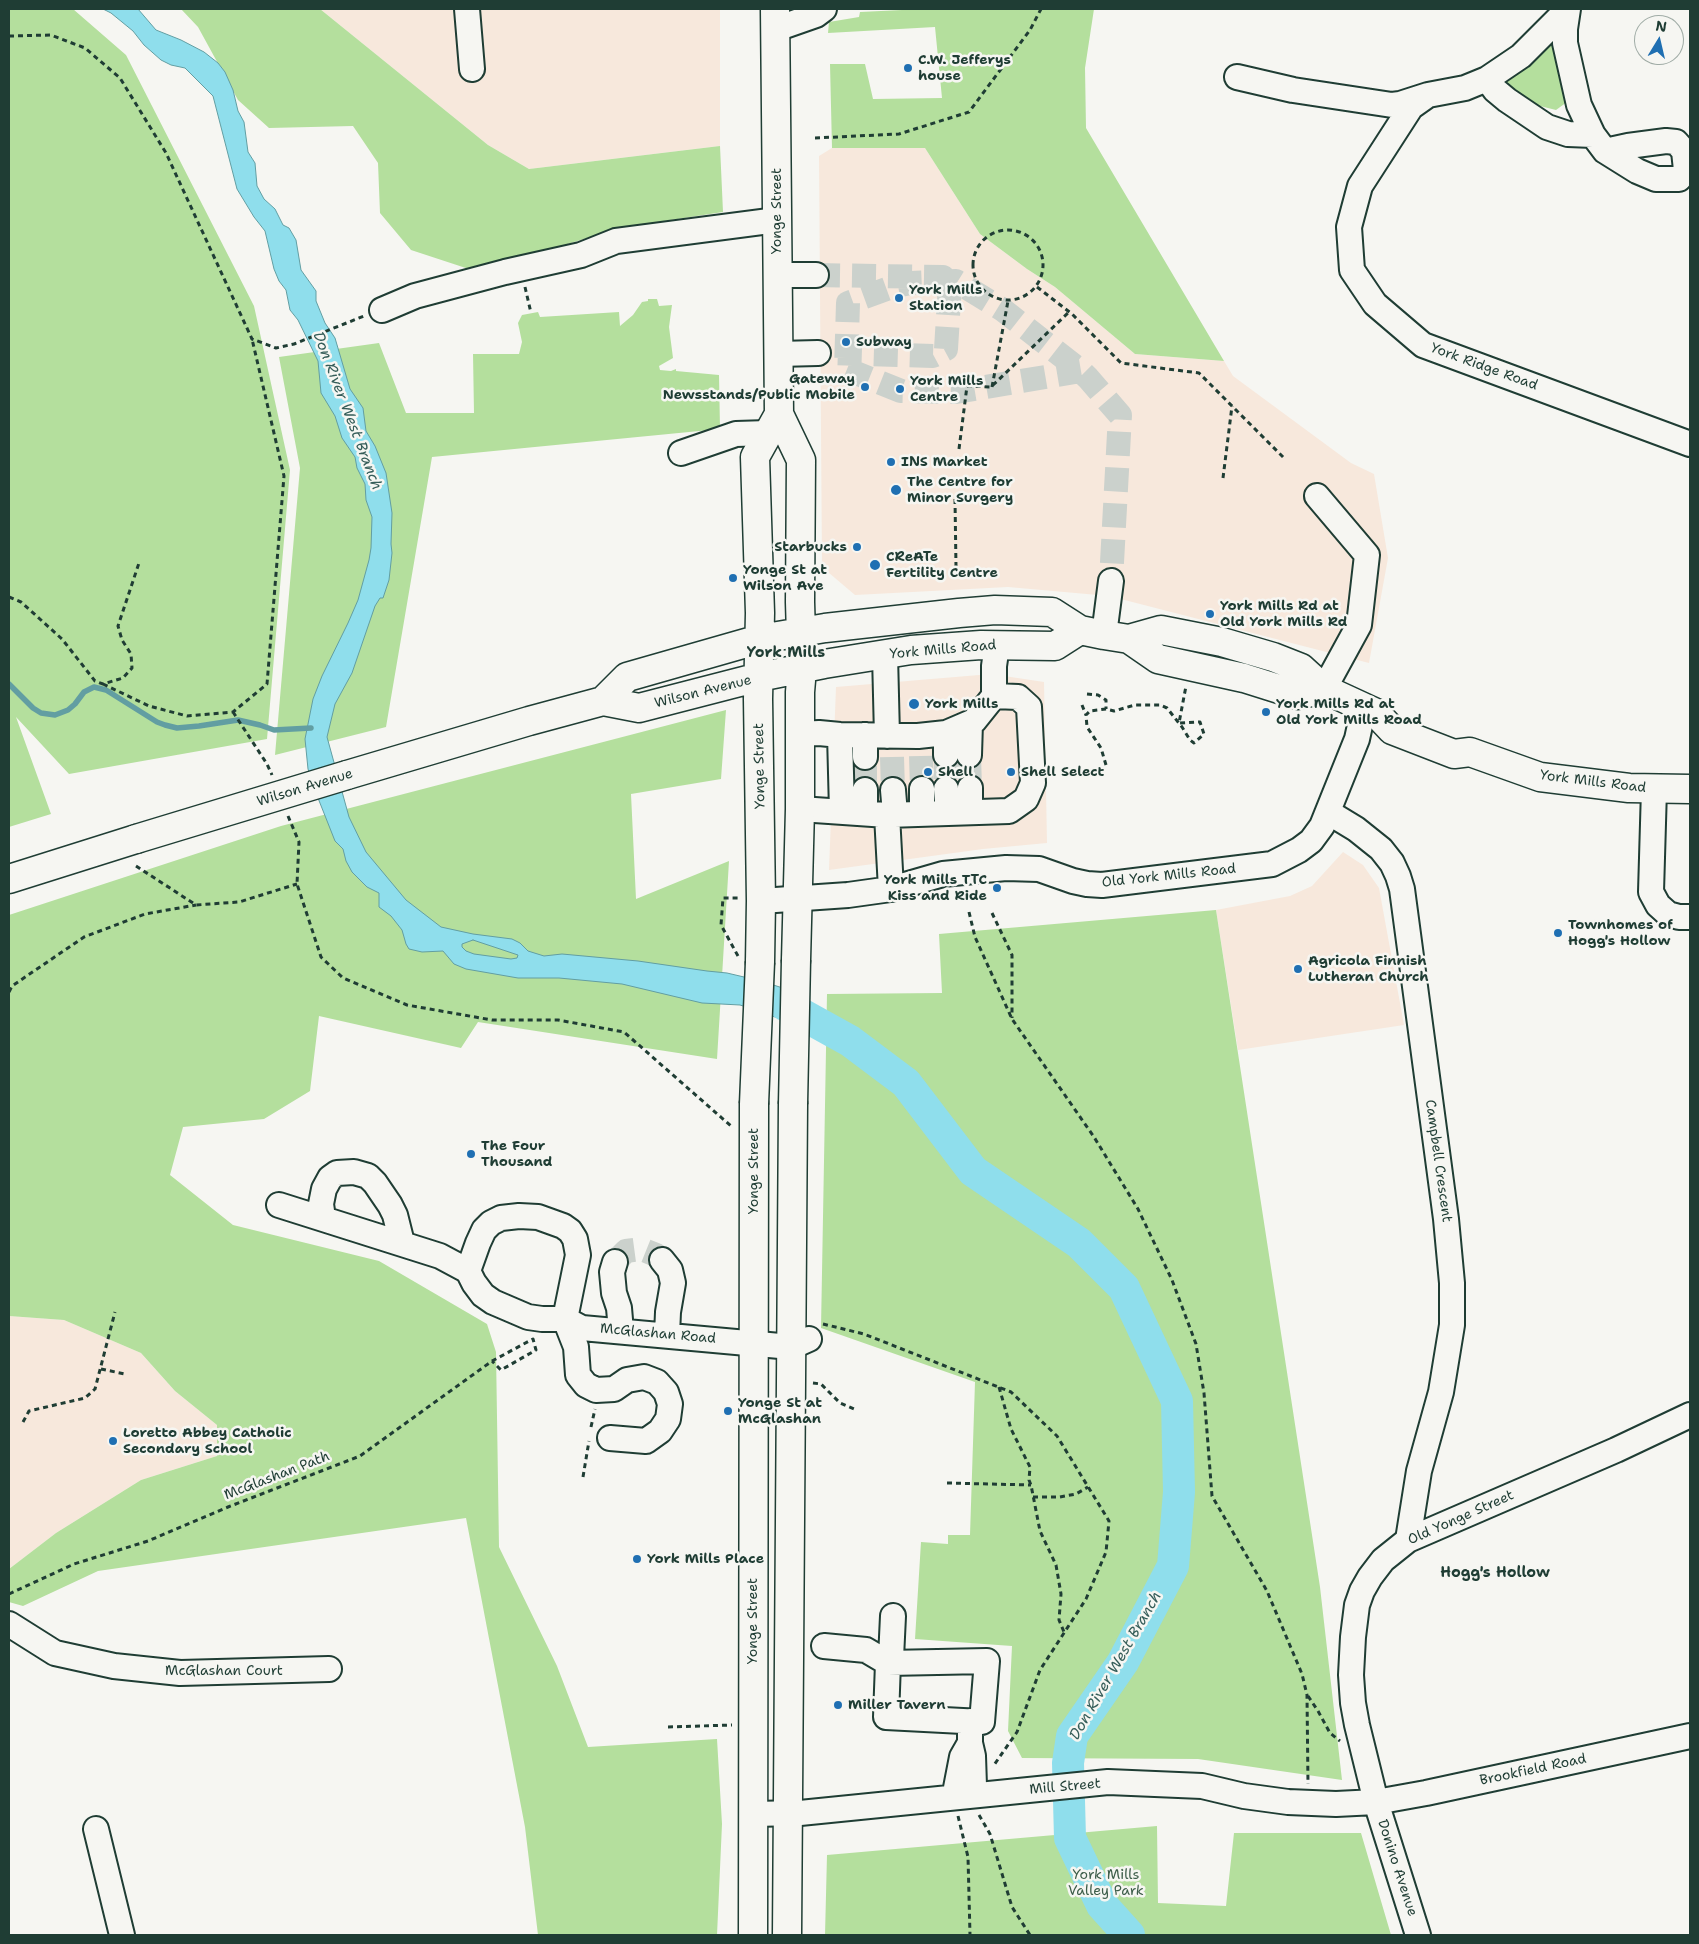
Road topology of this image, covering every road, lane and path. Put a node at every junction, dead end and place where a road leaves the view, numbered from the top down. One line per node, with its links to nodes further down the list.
1 (468, 9): 7 (street)
2 (824, 9): 5 (street)
3 (1042, 9): 11 (path)
4 (1567, 9): 9 (street, York Ridge Road); 9 (street, York Ridge Road)
5 (775, 19): 12 (main road, Yonge Street)
6 (9, 36): 21 (path)
7 (472, 69)
8 (1237, 77): 10 (street, York Ridge Road)
9 (1487, 79): 10 (street, York Ridge Road)
10 (1428, 95): 27 (street, York Ridge Road)
11 (815, 138)
12 (777, 220): 13 (main road, Yonge Street); 18 (street)
13 (777, 275): 14 (street); 23 (main road, Yonge Street)
14 (816, 275)
15 (1037, 287): 17 (path); 17 (path); 19 (path)
16 (525, 290): 20 (path)
17 (1008, 301): 24 (path)
18 (382, 310): 21 (path)
19 (1069, 312): 24 (path); 25 (path)
20 (531, 313)
21 (252, 339): 54 (path)
22 (818, 353): 23 (street)
23 (778, 354): 26 (main road, Yonge Street)
24 (992, 387): 28 (path)
25 (1232, 406): 30 (path); 31 (path)
26 (773, 424): 29 (street); 38 (main road, Yonge Street); 40 (main road, Yonge Street)
27 (1690, 444)
28 (959, 449)
29 (681, 453)
30 (1285, 459)
31 (1223, 478)
32 (1317, 496): 47 (street)
33 (955, 499): 35 (path)
34 (139, 564): 46 (path)
35 (956, 567)
36 (1111, 580): 39 (street)
37 (9, 597): 46 (path)
38 (802, 631): 39 (main road); 40 (main road, Wilson Avenue); 43 (main road, Yonge Street)
39 (1105, 635): 41 (main road, York Mills Road); 47 (main road)
40 (760, 639): 44 (main road, Yonge Street); 50 (main road, Wilson Avenue)
41 (997, 645): 42 (main road, York Mills Road); 49 (street)
42 (885, 655): 43 (main road, York Mills Road); 60 (street)
43 (802, 669): 44 (main road, Wilson Avenue); 58 (main road, Yonge Street)
44 (759, 677): 50 (main road, Wilson Avenue); 81 (main road, Yonge Street)
45 (1187, 683): 57 (path)
46 (103, 684): 54 (path)
47 (1324, 689): 53 (main road, York Mills Road)
48 (1087, 694): 52 (path)
49 (994, 696): 56 (street); 74 (street)
50 (603, 701): 77 (main road, Wilson Avenue, bridge)
51 (1082, 705): 55 (path)
52 (1106, 709): 55 (path); 57 (path)
53 (1370, 710): 67 (main road, York Mills Road); 73 (street, Old York Mills Road)
54 (232, 712): 63 (path)
55 (1086, 715): 62 (path)
56 (970, 723): 60 (street); 61 (street)
57 (1179, 723): 57 (path)
58 (799, 734): 59 (street); 71 (main road, Yonge Street)
59 (840, 735): 60 (street); 72 (street)
60 (880, 744)
61 (969, 755)
62 (1106, 765)
63 (274, 781)
64 (970, 788): 74 (street)
65 (922, 789): 75 (street)
66 (946, 789): 74 (street)
67 (1654, 789): 68 (main road, York Mills Road); 85 (street)
68 (1690, 789)
69 (893, 790): 72 (street)
70 (285, 808): 78 (path)
71 (800, 809): 72 (street); 80 (main road, Yonge Street)
72 (871, 809): 75 (street); 79 (street)
73 (1328, 812): 79 (street, Old York Mills Road); 115 (street, Campbell Crescent)
74 (959, 813): 75 (street)
75 (922, 814)
76 (136, 866): 82 (path)
77 (9, 879)
78 (297, 884): 82 (path); 89 (path)
79 (891, 889): 80 (street, Old York Mills Road)
80 (798, 898): 81 (street, Old York Mills Road); 100 (main road, Yonge Street, bridge)
81 (752, 900): 86 (main road, Yonge Street); 86 (path)
82 (196, 905): 87 (path)
83 (969, 912): 88 (path)
84 (992, 913): 88 (path)
85 (1690, 917)
86 (748, 959): 101 (main road, Yonge Street, bridge)
87 (9, 992)
88 (1012, 1019): 123 (path)
89 (733, 1128)
90 (279, 1205): 91 (street)
91 (323, 1218): 92 (street); 92 (street)
92 (402, 1243): 95 (street)
93 (662, 1260): 99 (street)
94 (615, 1262): 98 (street)
95 (468, 1271): 97 (street); 97 (street)
96 (115, 1312): 103 (path)
97 (565, 1320): 98 (street, McGlashan Road); 110 (street)
98 (621, 1331): 99 (street, McGlashan Road)
99 (667, 1335): 101 (street, McGlashan Road)
100 (806, 1336): 101 (street); 106 (path); 132 (main road, Yonge Street)
101 (753, 1342): 133 (main road, Yonge Street)
102 (492, 1361): 102 (path, McGlashan Path); 116 (path, McGlashan Path)
103 (101, 1369): 104 (path); 109 (path)
104 (126, 1374)
105 (821, 1384): 107 (path)
106 (999, 1387): 112 (path); 113 (path)
107 (854, 1409)
108 (1690, 1415): 115 (street, Old Yonge Street)
109 (23, 1422)
110 (610, 1438)
111 (947, 1483): 112 (path)
112 (1032, 1485): 114 (path)
113 (1088, 1487): 114 (path); 119 (path)
114 (1033, 1497): 119 (path)
115 (1408, 1540): 130 (street, Old Yonge Street)
116 (9, 1594)
117 (893, 1616): 121 (street)
118 (9, 1624): 122 (street, McGlashan Court)
119 (1064, 1632): 129 (path)
120 (824, 1646): 121 (street)
121 (888, 1664): 126 (street); 126 (street)
122 (329, 1669)
123 (1307, 1695): 128 (path); 131 (path)
124 (734, 1725): 125 (path)
125 (668, 1727)
126 (970, 1732): 129 (street)
127 (1690, 1736): 130 (street, Brookfield Road)
128 (1344, 1743)
129 (968, 1802): 131 (street, Mill Street); 132 (street, Mill Street); 138 (path); 139 (path)
130 (1376, 1802): 131 (street, Mill Street); 140 (street, Donino Avenue)
131 (1307, 1803)
132 (786, 1813): 133 (street, Mill Street); 137 (main road, Yonge Street)
133 (753, 1814): 136 (main road, Yonge Street)
134 (96, 1829): 135 (street)
135 (122, 1935)
136 (753, 1935)
137 (787, 1935)
138 (970, 1935)
139 (1030, 1935)
140 (1418, 1935)

